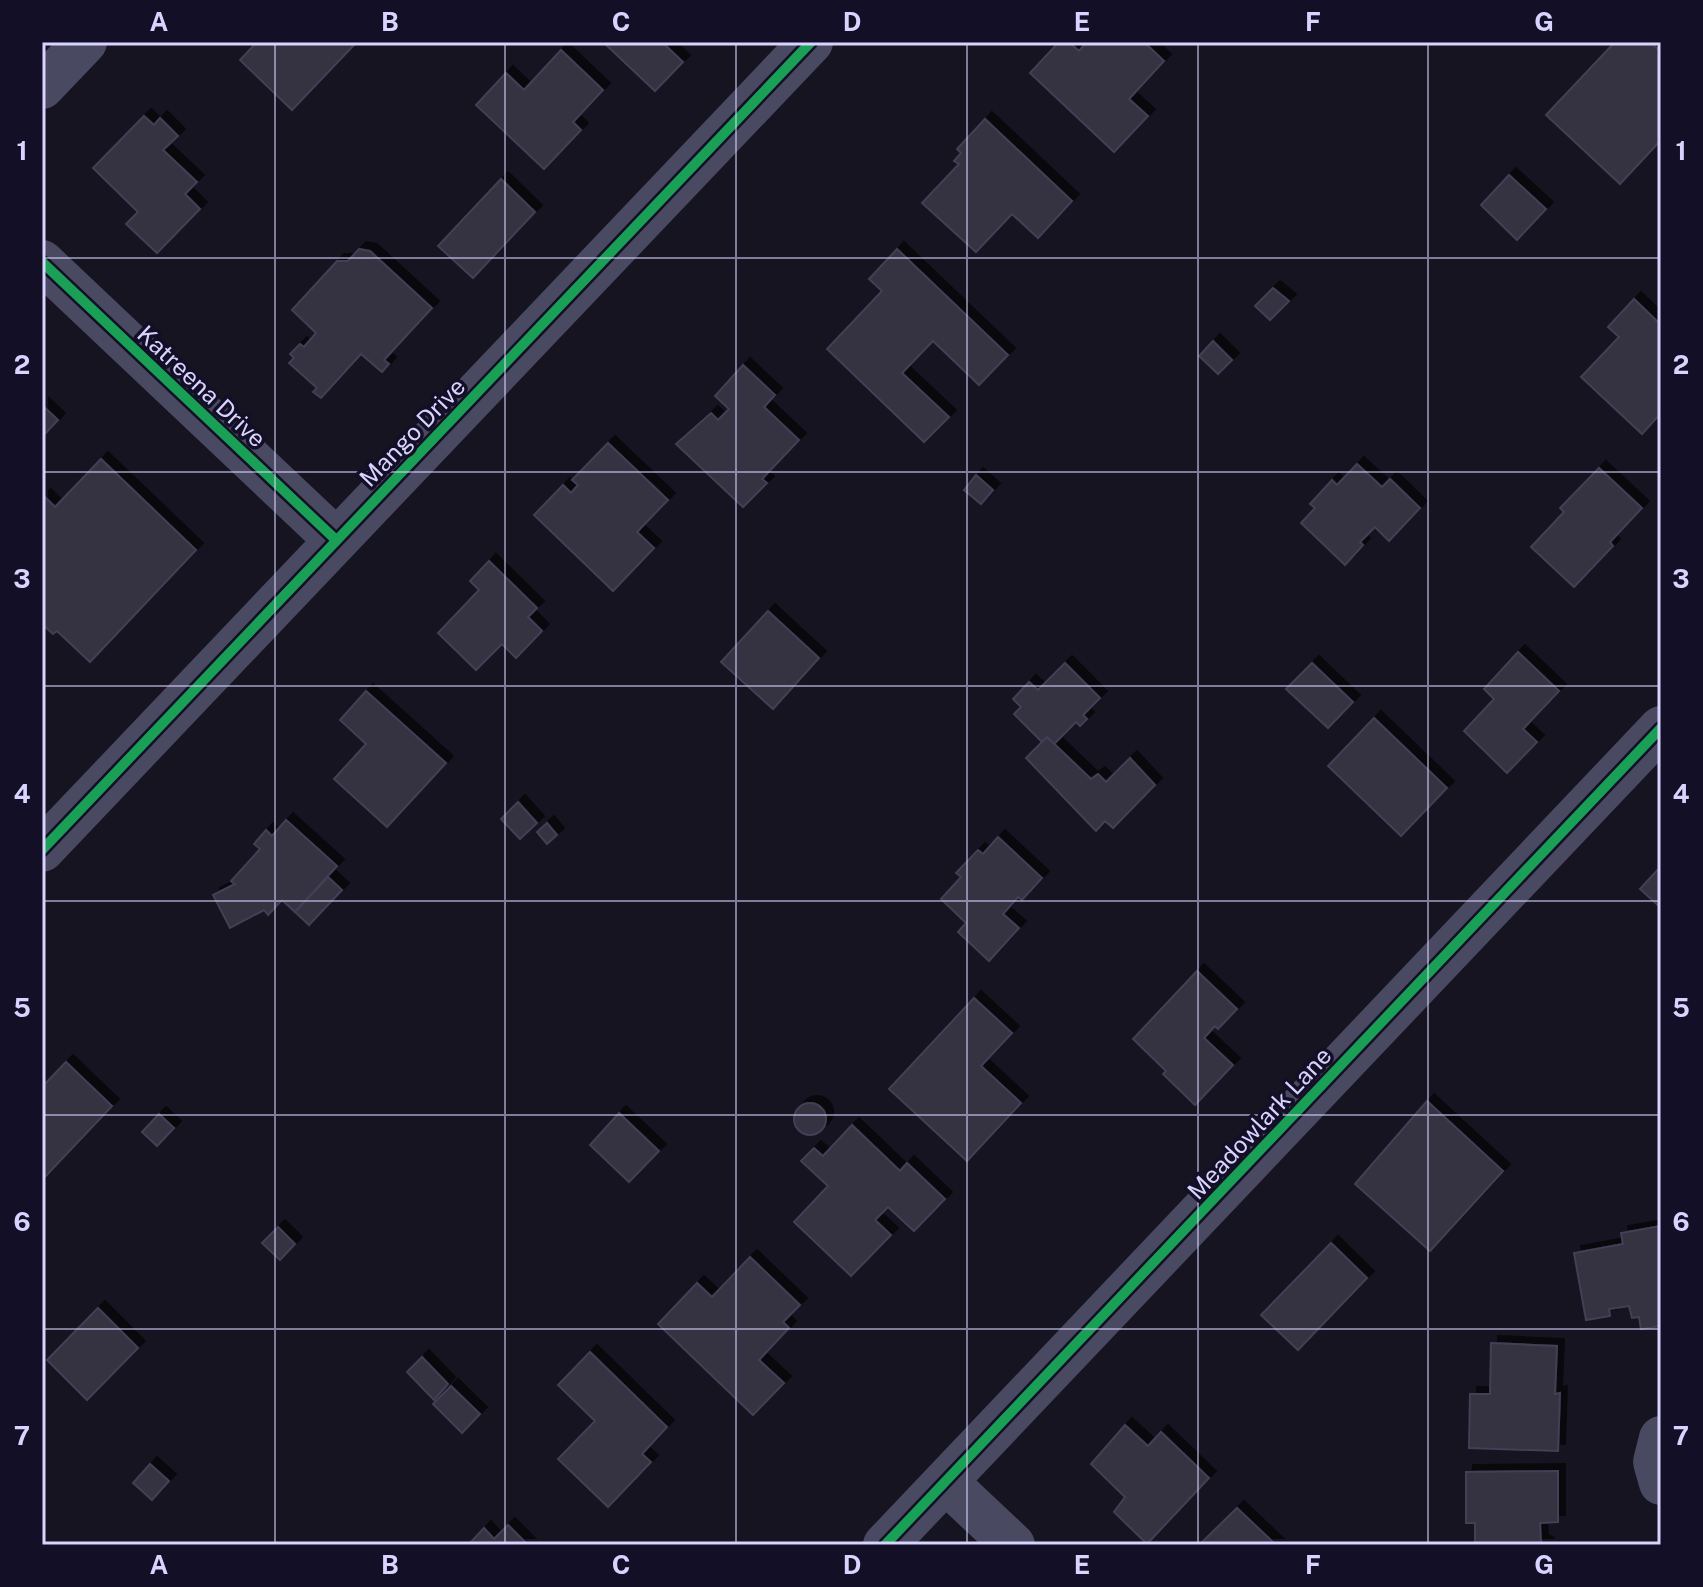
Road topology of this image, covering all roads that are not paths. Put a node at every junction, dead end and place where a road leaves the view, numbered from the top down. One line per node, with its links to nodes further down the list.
1 (85, 42): 3 (street)
2 (811, 42): 5 (street, Mango Drive)
3 (42, 87)
4 (42, 262): 5 (street, Katreena Drive)
5 (335, 539): 7 (street, Mango Drive)
6 (1661, 728): 9 (street, Meadowlark Lane)
7 (42, 850)
8 (1661, 1438): 10 (street)
9 (946, 1482): 11 (street, Meadowlark Lane); 12 (street)
10 (1661, 1483)
11 (885, 1545)
12 (1013, 1545)

